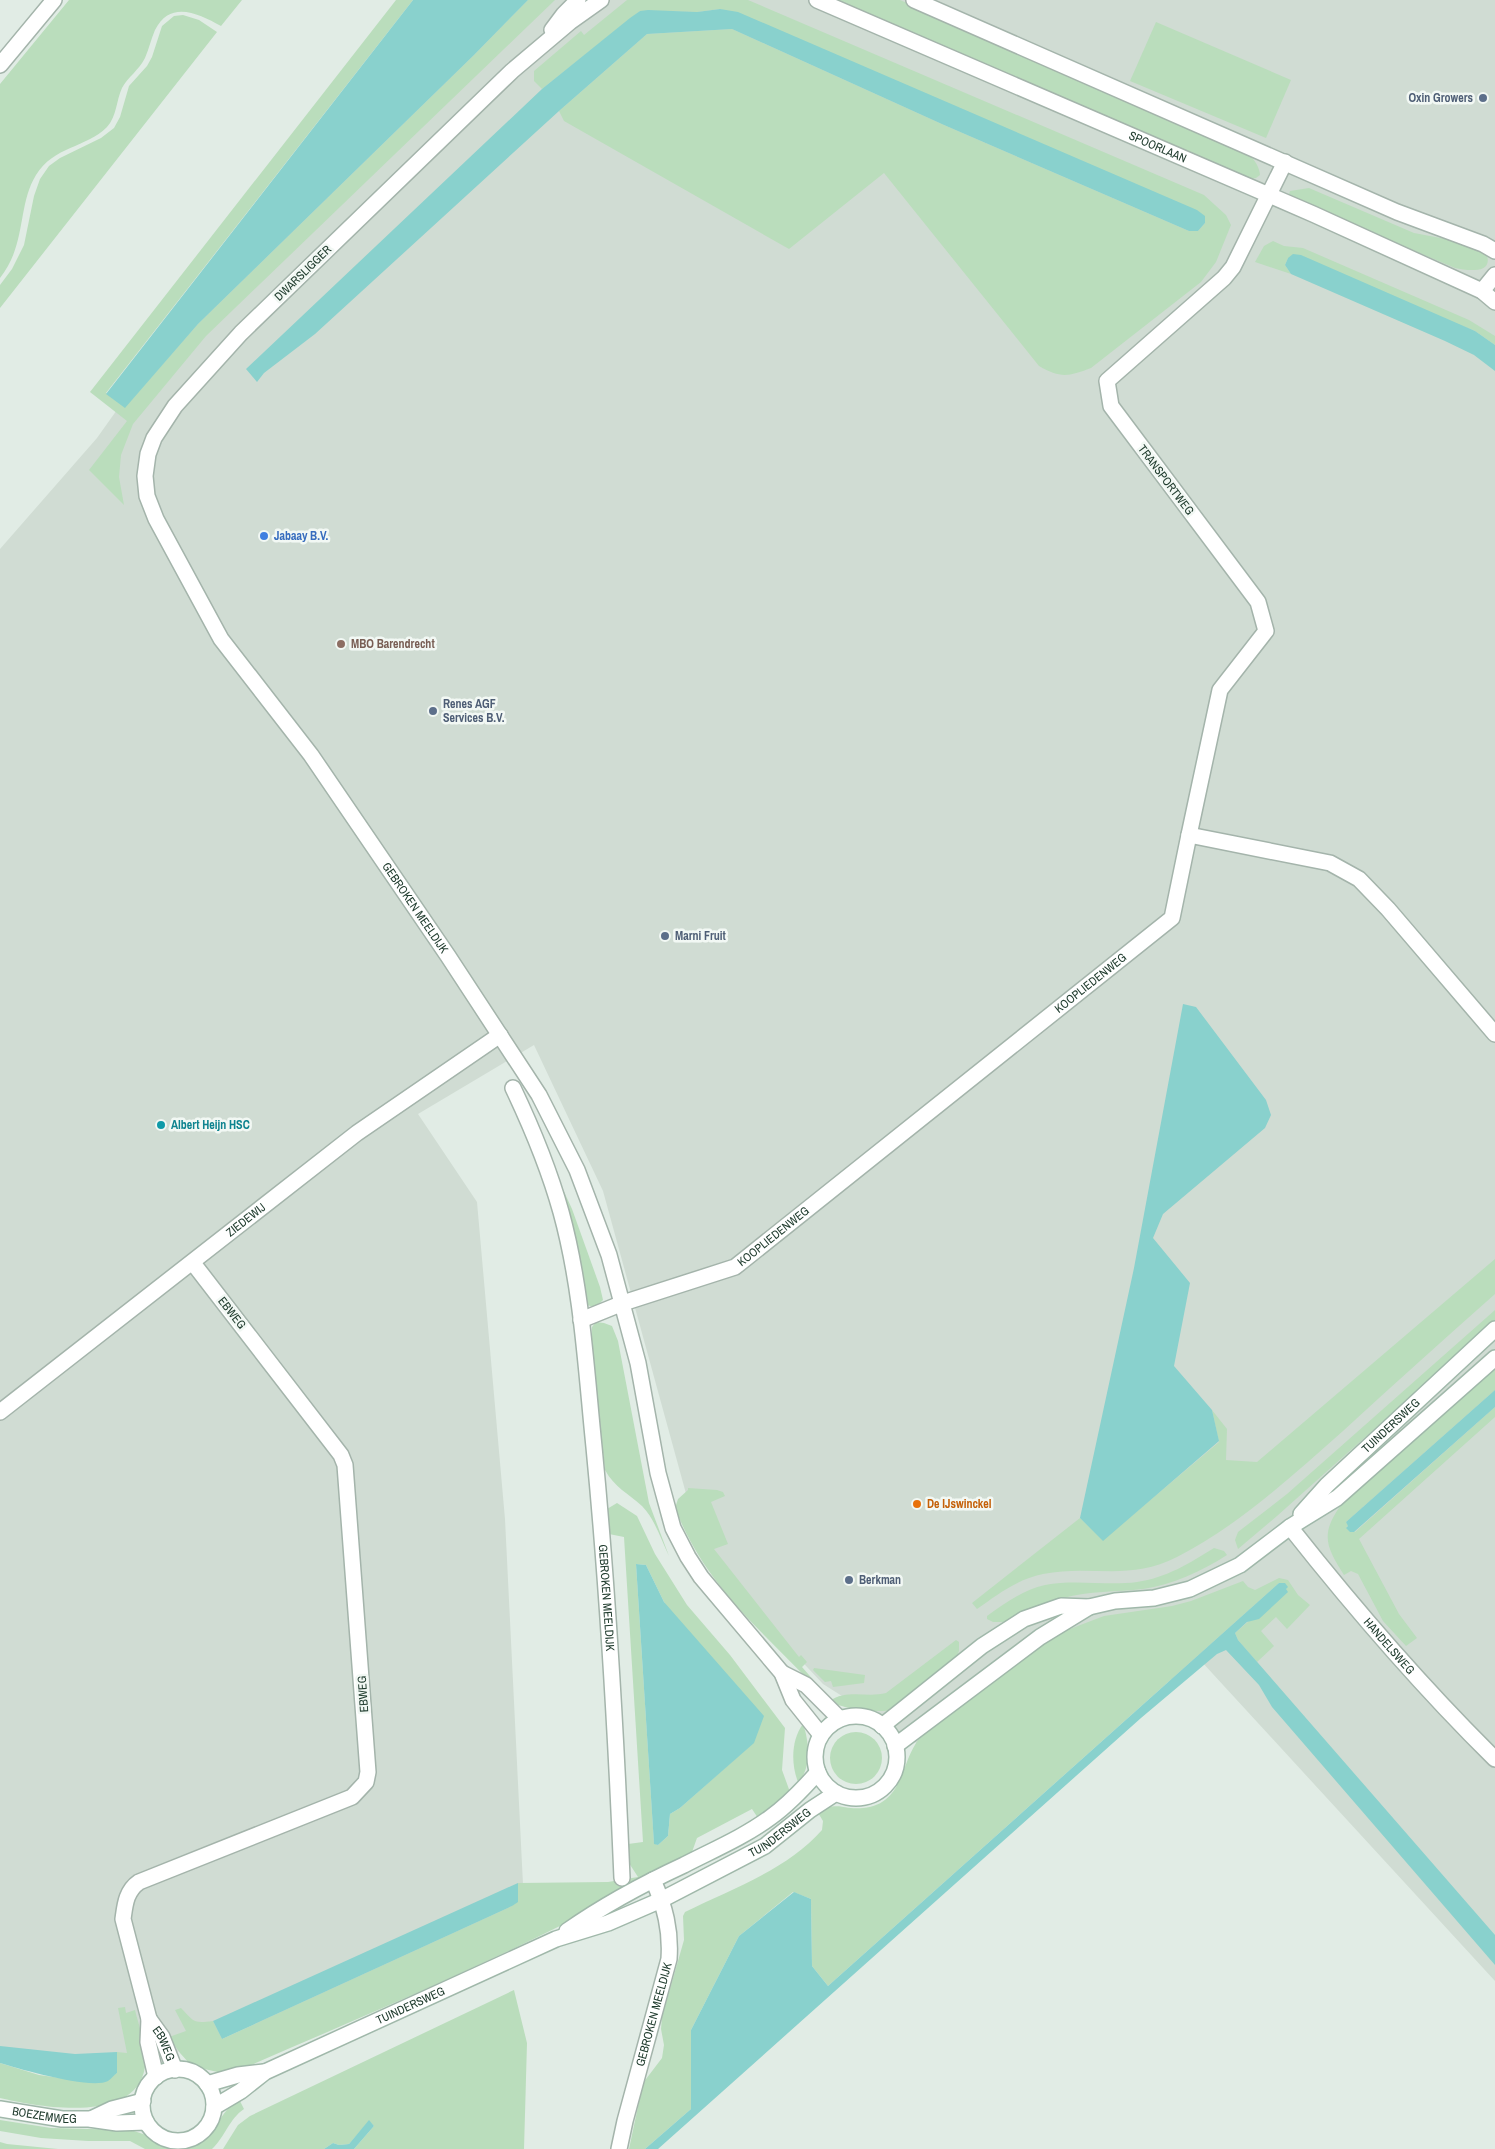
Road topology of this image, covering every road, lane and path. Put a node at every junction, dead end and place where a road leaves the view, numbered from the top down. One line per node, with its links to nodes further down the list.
1 (54, 0): 7 (street)
2 (578, 0): 6 (street, DWARSLIGGER)
3 (601, 0): 6 (street, DWARSLIGGER)
4 (817, 0): 9 (street, SPOORLAAN)
5 (914, 0): 8 (street)
6 (539, 47): 14 (street, DWARSLIGGER)
7 (0, 65)
8 (1285, 162): 9 (street, TRANSPORTWEG); 10 (street)
9 (1268, 196): 12 (street, SPOORLAAN); 15 (street, TRANSPORTWEG)
10 (1495, 251)
11 (1495, 276): 12 (street)
12 (1482, 291): 13 (street, SPOORLAAN)
13 (1495, 302)
14 (167, 536): 17 (street, GEBROKEN MEELDIJK)
15 (1189, 835): 16 (street); 20 (street, KOOPLIEDENWEG)
16 (1495, 1034)
17 (500, 1035): 19 (street, ZIEDEWIJ); 20 (street, GEBROKEN MEELDIJK)
18 (513, 1088): 21 (street, GEBROKEN MEELDIJK)
19 (193, 1263): 24 (street, ZIEDEWIJ); 39 (street, EBWEG)
20 (623, 1303): 21 (street); 27 (street, GEBROKEN MEELDIJK)
21 (580, 1320): 35 (street, GEBROKEN MEELDIJK)
22 (1495, 1329): 25 (street, TUINDERSWEG)
23 (1495, 1358): 25 (street, TUINDERSWEG)
24 (0, 1412)
25 (1290, 1526): 26 (street, TUINDERSWEG); 32 (street, HANDELSWEG)
26 (1090, 1607): 29 (street, TUINDERSWEG); 31 (street, TUINDERSWEG)
27 (782, 1673): 28 (street, GEBROKEN MEELDIJK); 30 (street, GEBROKEN MEELDIJK)
28 (840, 1719): 29 (street); 30 (street)
29 (882, 1726): 31 (street)
30 (821, 1735): 33 (street)
31 (895, 1746): 34 (street)
32 (1495, 1759)
33 (818, 1772): 34 (street); 36 (street, TUINDERSWEG)
34 (836, 1793): 37 (street, TUINDERSWEG)
35 (622, 1878)
36 (653, 1880): 37 (street, GEBROKEN MEELDIJK); 38 (street, TUINDERSWEG)
37 (661, 1900): 38 (street, TUINDERSWEG); 49 (street, GEBROKEN MEELDIJK)
38 (556, 1939): 41 (street, TUINDERSWEG)
39 (149, 2018): 40 (street, EBWEG); 42 (street, EBWEG)
40 (175, 2070): 42 (street); 43 (street)
41 (265, 2072): 43 (street, TUINDERSWEG); 45 (street, TUINDERSWEG)
42 (156, 2077): 44 (street)
43 (207, 2084): 45 (street)
44 (142, 2101): 47 (street, BOEZEMWEG); 48 (street)
45 (214, 2107): 48 (street)
46 (0, 2109): 47 (street, BOEZEMWEG)
47 (89, 2119): 48 (street, BOEZEMWEG)
48 (146, 2122)
49 (619, 2149)

